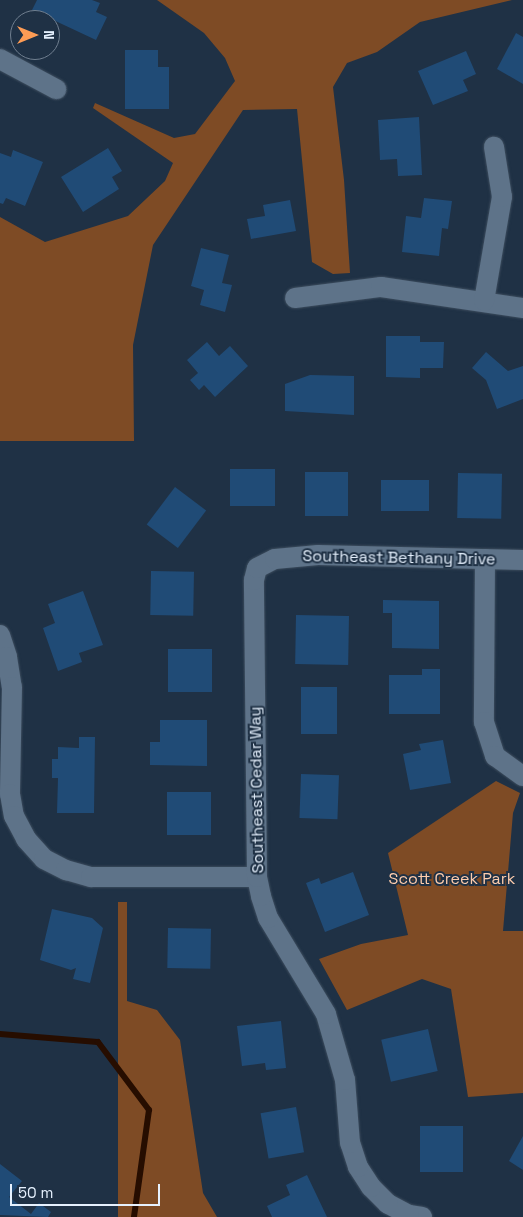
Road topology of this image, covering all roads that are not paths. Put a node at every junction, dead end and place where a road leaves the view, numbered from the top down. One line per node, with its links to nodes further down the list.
1 (0, 59): 2 (street)
2 (56, 89)
3 (494, 148): 5 (street)
4 (295, 298): 5 (street)
5 (484, 301): 6 (street)
6 (523, 308)
7 (275, 559): 8 (street, Southeast Bethany Drive); 12 (street, Southeast Cedar Way)
8 (485, 559): 9 (street, Southeast Bethany Drive); 11 (street)
9 (523, 560)
10 (0, 635): 12 (street)
11 (523, 776)
12 (257, 877): 13 (street, Southeast Cedar Way)
13 (422, 1217)

